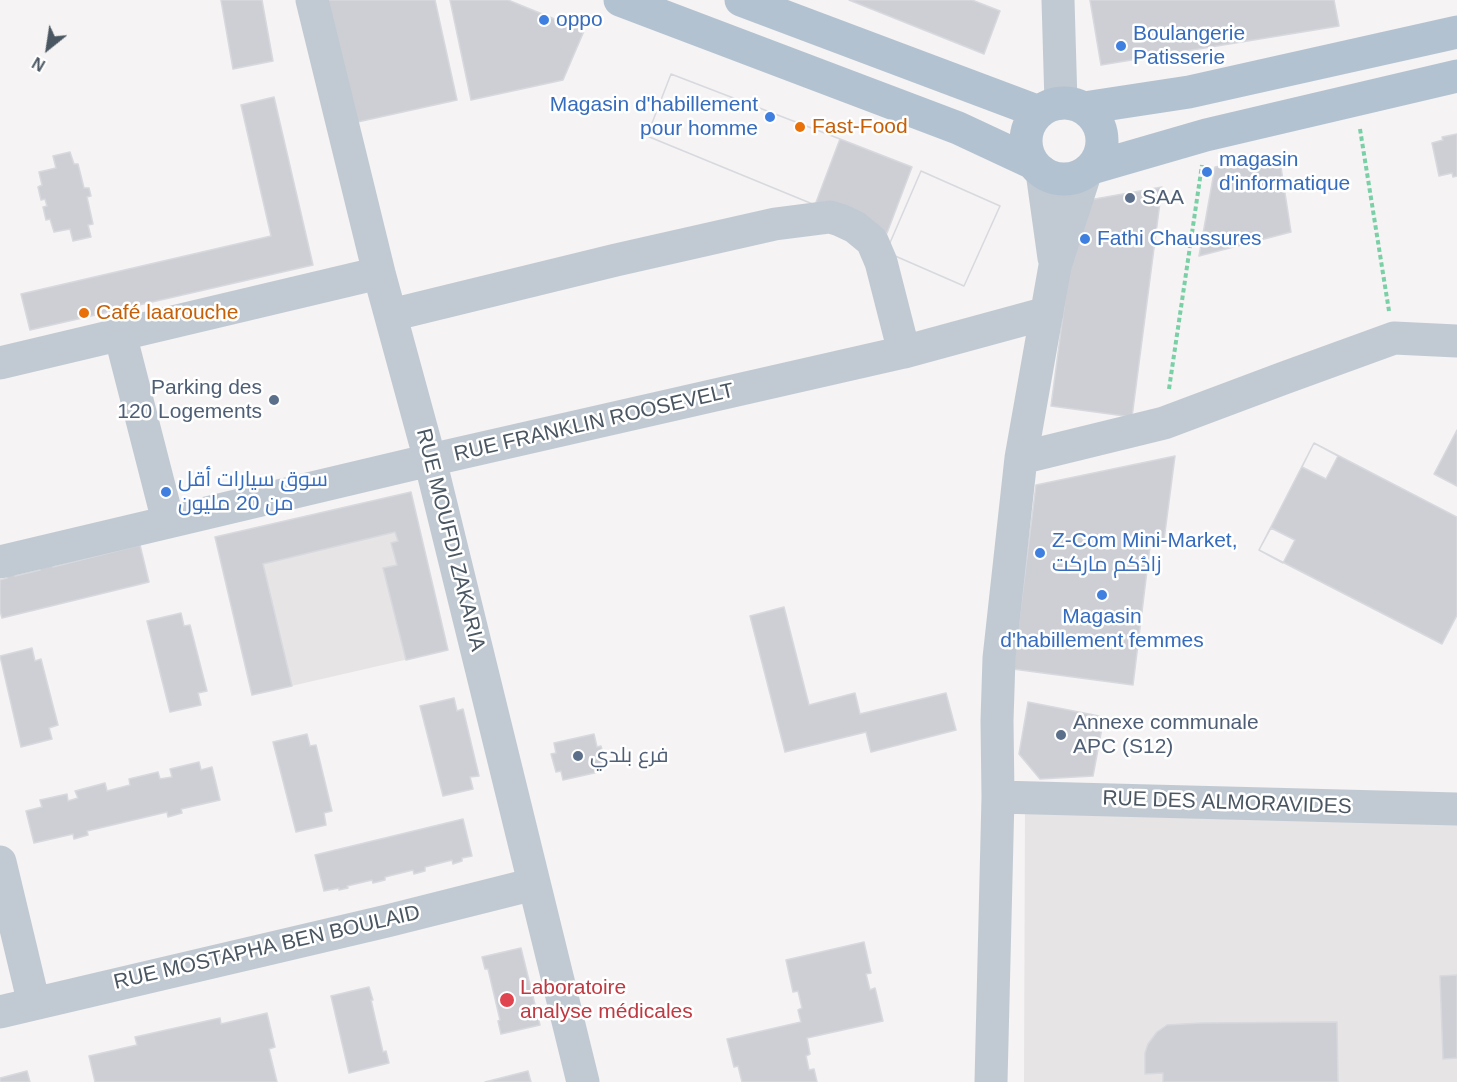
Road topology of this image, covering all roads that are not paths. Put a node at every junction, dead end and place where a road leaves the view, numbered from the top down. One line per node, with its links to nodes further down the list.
1 (312, 0): 11 (street, RUE MOUFDI ZAKARIA)
2 (620, 0): 8 (main road)
3 (741, 0): 7 (main road)
4 (1058, 0): 7 (street)
5 (1457, 32): 7 (main road)
6 (1457, 76): 9 (main road)
7 (1061, 108): 8 (main road); 9 (main road)
8 (1037, 168): 9 (main road); 10 (street)
9 (1089, 171): 10 (street)
10 (1055, 266): 12 (street)
11 (379, 273): 13 (street, RUE MOUFDI ZAKARIA); 14 (street)
12 (1047, 313): 16 (street, RUE FRANKLIN ROOSEVELT); 18 (street)
13 (391, 315): 16 (street); 19 (street, RUE MOUFDI ZAKARIA)
14 (120, 334): 17 (street); 20 (street)
15 (1457, 341): 18 (street)
16 (904, 352): 19 (street, RUE FRANKLIN ROOSEVELT)
17 (0, 363)
18 (1022, 458): 22 (street)
19 (430, 460): 20 (street, RUE FRANKLIN ROOSEVELT); 25 (street, RUE MOUFDI ZAKARIA)
20 (168, 521): 21 (street, RUE FRANKLIN ROOSEVELT)
21 (0, 562)
22 (998, 797): 23 (street, RUE DES ALMORAVIDES); 29 (street)
23 (1457, 809)
24 (0, 862): 26 (street)
25 (534, 884): 26 (street, RUE MOSTAPHA BEN BOULAID); 28 (street, RUE MOUFDI ZAKARIA)
26 (34, 1004): 27 (street, RUE MOSTAPHA BEN BOULAID)
27 (0, 1012)
28 (583, 1082)
29 (991, 1082)

